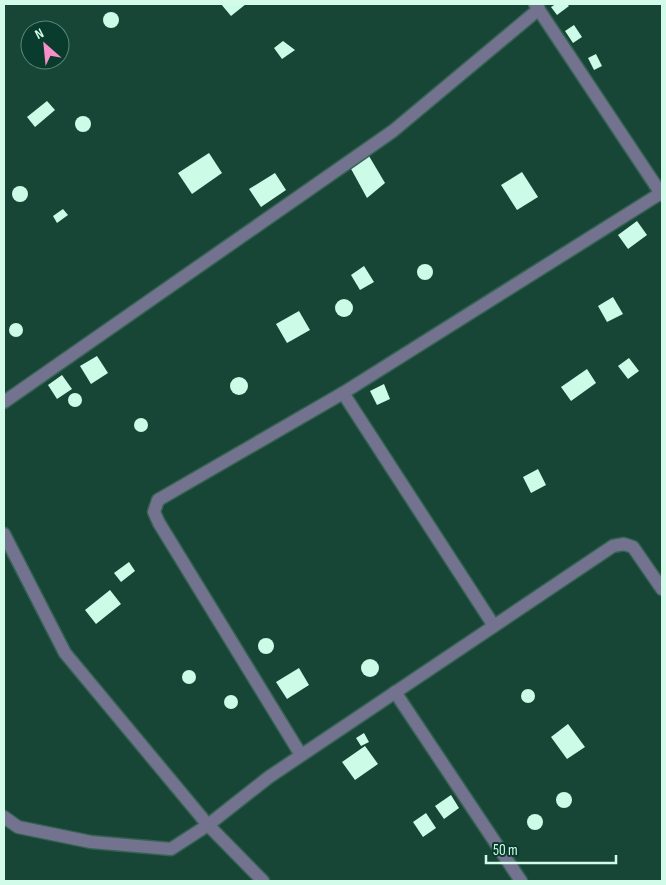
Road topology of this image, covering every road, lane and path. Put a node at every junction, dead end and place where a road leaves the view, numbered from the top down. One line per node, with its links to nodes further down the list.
1 (537, 7): 2 (street); 4 (street)
2 (662, 194): 3 (street)
3 (343, 393): 7 (street); 9 (street)
4 (4, 402)
5 (4, 534): 11 (street)
6 (662, 589): 7 (street)
7 (494, 626): 8 (street)
8 (395, 692): 9 (street); 13 (street)
9 (301, 755): 11 (street)
10 (4, 817): 11 (street)
11 (208, 825): 12 (street)
12 (263, 881)
13 (521, 881)

